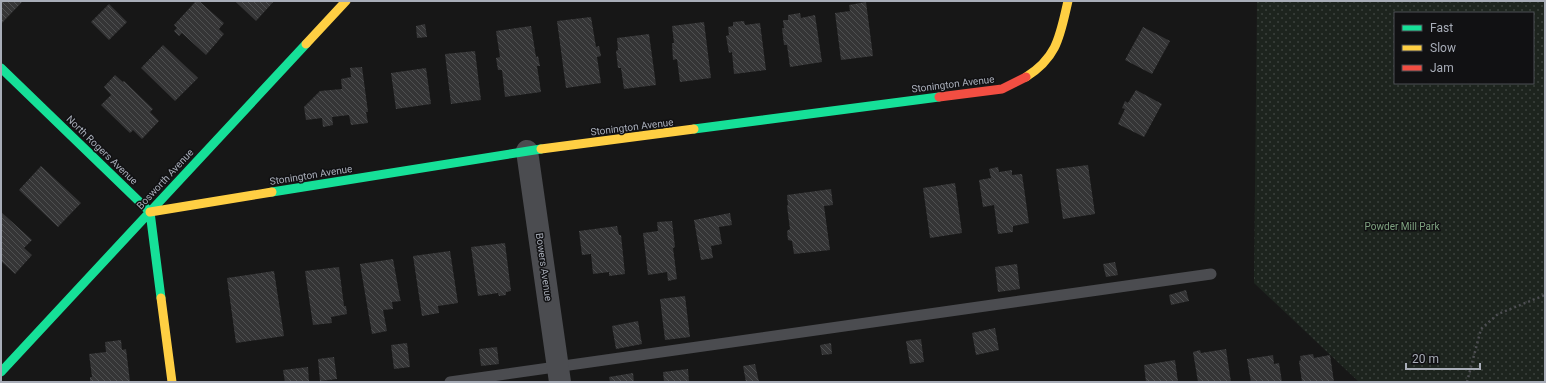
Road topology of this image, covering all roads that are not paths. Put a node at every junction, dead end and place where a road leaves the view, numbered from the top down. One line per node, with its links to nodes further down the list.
1 (346, 1): 5 (street, Bosworth Avenue)
2 (1068, 1): 4 (street, Stonington Avenue)
3 (1, 68): 5 (street, North Rogers Avenue)
4 (527, 152): 5 (street, Stonington Avenue); 8 (street, Bowers Avenue)
5 (150, 212): 7 (street, Bosworth Avenue); 9 (street)
6 (1211, 274): 8 (lane)
7 (1, 372)
8 (559, 374): 10 (lane)
9 (172, 382)
10 (450, 382)

